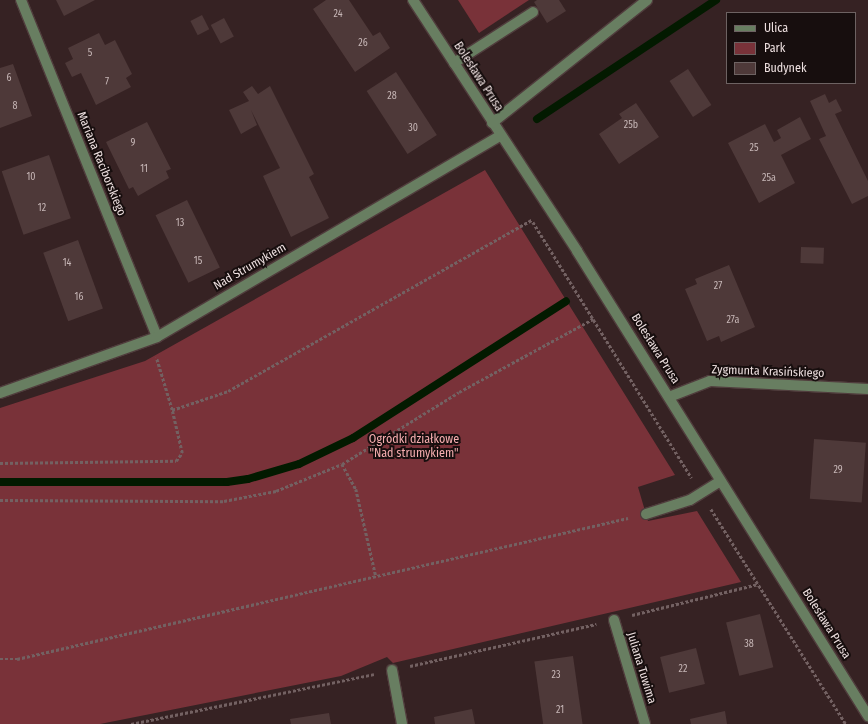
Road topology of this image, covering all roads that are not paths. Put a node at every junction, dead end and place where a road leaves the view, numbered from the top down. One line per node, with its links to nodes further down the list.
1 (21, 0): 8 (street, Mariana Raciborskiego)
2 (413, 0): 5 (street, Bolesława Prusa)
3 (646, 0): 6 (street)
4 (533, 12): 5 (street)
5 (454, 63): 6 (street, Bolesława Prusa)
6 (492, 123): 7 (street, Bolesława Prusa)
7 (500, 136): 8 (street, Nad Strumykiem); 11 (street, Bolesława Prusa)
8 (153, 338): 10 (street, Nad Strumykiem)
9 (868, 389): 11 (street, Zygmunta Krasińskiego)
10 (0, 393)
11 (669, 397): 12 (street, Bolesława Prusa)
12 (721, 481): 13 (street); 16 (street, Bolesława Prusa)
13 (646, 514)
14 (614, 620): 18 (street, Juliana Tuwima)
15 (392, 670): 17 (street)
16 (868, 716)
17 (402, 724)
18 (644, 724)

